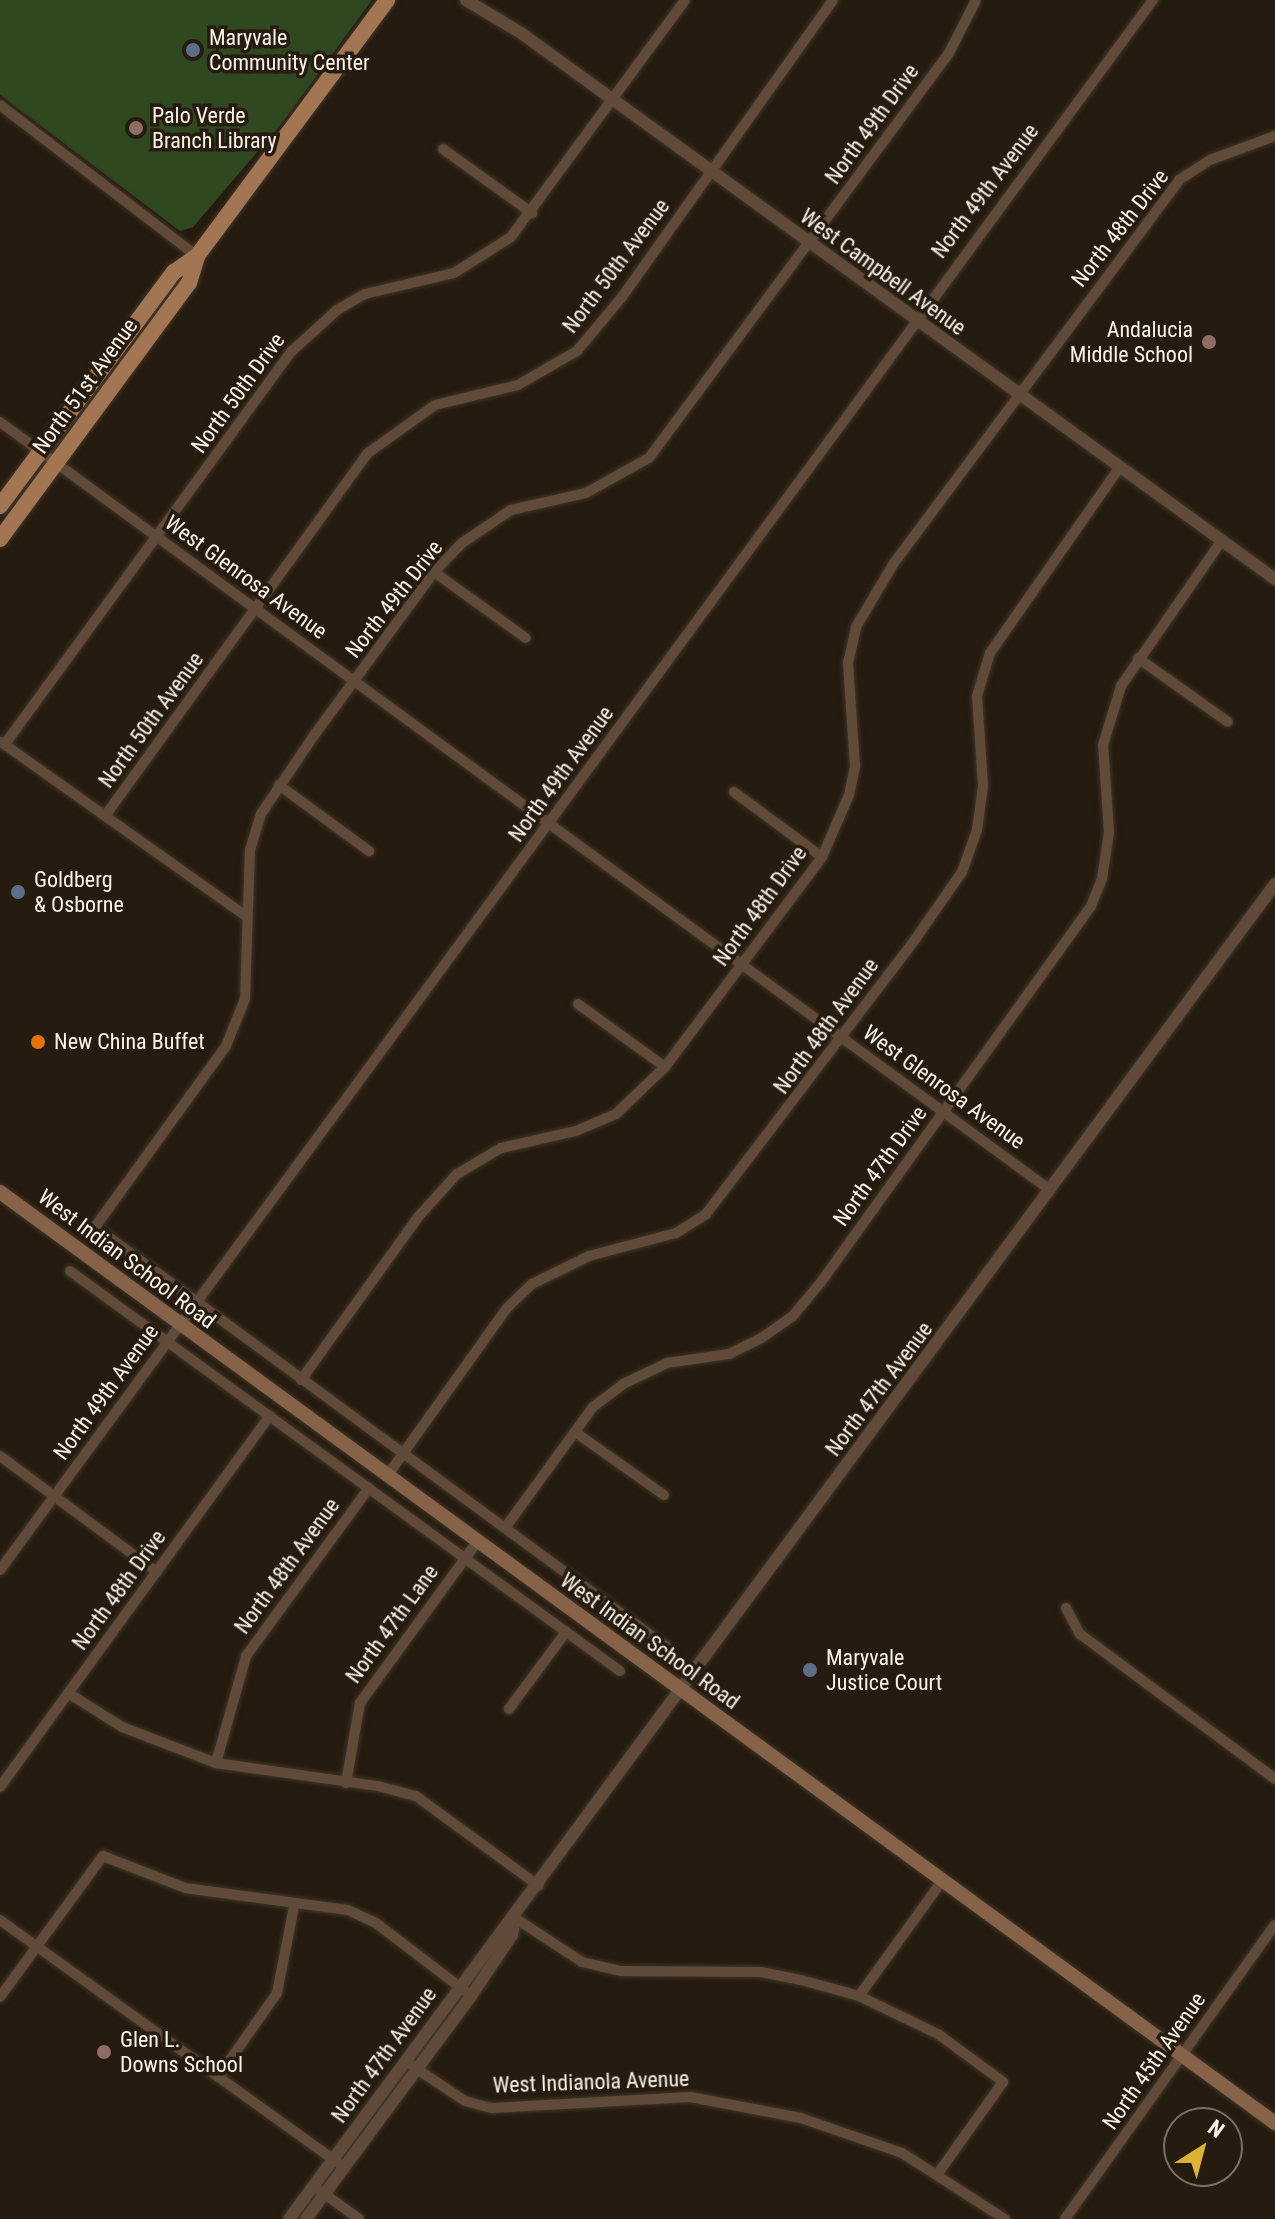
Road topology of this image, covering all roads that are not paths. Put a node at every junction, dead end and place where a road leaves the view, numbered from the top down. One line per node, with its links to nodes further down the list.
1 (387, 0): 14 (main road, North 51st Avenue)
2 (466, 0): 7 (street, West Campbell Avenue)
3 (685, 0): 7 (street, North 50th Drive)
4 (833, 0): 11 (street, North 50th Avenue)
5 (976, 0): 13 (street, North 49th Drive)
6 (1153, 0): 15 (street, North 49th Avenue)
7 (613, 99): 11 (street, West Campbell Avenue); 12 (street, North 50th Drive)
8 (0, 105): 14 (street)
9 (1275, 136): 16 (street, North 48th Drive)
10 (443, 149): 12 (street)
11 (712, 171): 13 (street, West Campbell Avenue); 27 (street, North 50th Avenue)
12 (532, 213): 22 (street, North 50th Drive)
13 (812, 244): 15 (street, West Campbell Avenue); 25 (street, North 49th Drive)
14 (197, 256): 18 (main road, North 51st Avenue); 19 (main road, North 51st Avenue)
15 (915, 319): 16 (street, West Campbell Avenue); 36 (street, North 49th Avenue)
16 (1019, 396): 20 (street, West Campbell Avenue); 38 (street, North 48th Drive)
17 (0, 422): 18 (street, West Glenrosa Avenue)
18 (41, 451): 19 (street, West Glenrosa Avenue); 21 (main road, North 51st Avenue)
19 (56, 463): 22 (street, West Glenrosa Avenue); 23 (main road, North 51st Avenue)
20 (1119, 468): 24 (street, West Campbell Avenue); 43 (street, North 48th Avenue)
21 (0, 506)
22 (158, 537): 27 (street, West Glenrosa Avenue); 32 (street, North 50th Drive)
23 (0, 539)
24 (1222, 540): 26 (street, West Campbell Avenue); 29 (street, North 47th Drive)
25 (434, 572): 28 (street); 30 (street, North 49th Drive)
26 (1275, 579)
27 (257, 610): 30 (street, West Glenrosa Avenue); 35 (street, North 50th Avenue)
28 (526, 638)
29 (1138, 658): 31 (street); 45 (street, North 47th Drive)
30 (355, 681): 33 (street, North 49th Drive); 36 (street, West Glenrosa Avenue)
31 (1228, 722)
32 (3, 742): 35 (street)
33 (279, 785): 37 (street); 40 (street, North 49th Drive)
34 (734, 792): 38 (street)
35 (105, 816): 40 (street)
36 (549, 824): 41 (street, West Glenrosa Avenue); 50 (street, North 49th Avenue)
37 (369, 851)
38 (822, 857): 41 (street, North 48th Drive)
39 (1275, 884): 46 (street, North 47th Avenue)
40 (244, 915): 48 (street, North 49th Drive)
41 (742, 964): 43 (street, West Glenrosa Avenue); 44 (street, North 48th Drive)
42 (578, 1004): 44 (street)
43 (843, 1038): 45 (street, West Glenrosa Avenue); 56 (street, North 48th Avenue)
44 (665, 1067): 53 (street, North 48th Drive)
45 (944, 1112): 46 (street, West Glenrosa Avenue); 55 (street, North 47th Drive)
46 (1050, 1190): 71 (street, North 47th Avenue)
47 (0, 1192): 51 (main road, West Indian School Road)
48 (95, 1227): 50 (street, West Indian School Road)
49 (70, 1271): 52 (street, West Indian School Road)
50 (196, 1304): 51 (street, North 49th Avenue); 53 (street, West Indian School Road)
51 (180, 1326): 52 (street, North 49th Avenue); 58 (main road, West Indian School Road)
52 (168, 1342): 54 (street, West Indian School Road); 61 (street, North 49th Avenue)
53 (301, 1380): 56 (street, West Indian School Road)
54 (270, 1416): 59 (street, West Indian School Road); 66 (street, North 48th Drive)
55 (575, 1432): 60 (street); 62 (street, North 47th Drive)
56 (402, 1454): 58 (street, North 48th Avenue); 62 (street, West Indian School Road)
57 (0, 1456): 61 (street)
58 (387, 1476): 63 (main road, West Indian School Road)
59 (369, 1488): 64 (street, West Indian School Road); 74 (street, North 48th Avenue)
60 (664, 1495)
61 (54, 1497): 65 (street, North 49th Avenue); 66 (street)
62 (505, 1528): 69 (street, West Indian School Road)
63 (477, 1542): 64 (street, North 47th Lane); 71 (main road, West Indian School Road)
64 (465, 1558): 68 (street, West Indian School Road); 76 (street, North 47th Lane)
65 (0, 1570)
66 (157, 1572): 72 (street, North 48th Drive)
67 (1066, 1608): 75 (street)
68 (566, 1632): 70 (street, West Indian School Road); 73 (street)
69 (671, 1650)
70 (620, 1671)
71 (680, 1690): 78 (main road, West Indian School Road); 79 (street, North 47th Avenue)
72 (68, 1693): 74 (street); 77 (street, North 48th Drive)
73 (509, 1709)
74 (216, 1763): 76 (street)
75 (1275, 1779)
76 (346, 1783): 79 (street)
77 (0, 1787)
78 (942, 1881): 87 (street); 89 (main road, West Indian School Road)
79 (539, 1886): 81 (street, North 47th Avenue)
80 (294, 1906): 84 (street); 85 (street); 91 (street)
81 (515, 1918): 85 (street, North 47th Avenue); 86 (street, North 47th Avenue); 87 (street)
82 (0, 1920): 84 (street)
83 (1275, 1925): 89 (street, North 45th Avenue)
84 (37, 1947): 88 (street); 91 (street)
85 (459, 1986): 86 (street); 90 (street, North 47th Avenue)
86 (471, 1996): 90 (street, North 47th Avenue)
87 (859, 1996): 95 (street)
88 (0, 1997)
89 (1182, 2056): 92 (main road, West Indian School Road); 101 (street, North 45th Avenue)
90 (410, 2064): 93 (street, North 47th Avenue); 94 (street, North 47th Avenue); 95 (street, West Indianola Avenue)
91 (218, 2077): 93 (street)
92 (1275, 2123)
93 (332, 2159): 94 (street); 96 (street, North 47th Avenue)
94 (344, 2167): 96 (street, North 47th Avenue)
95 (939, 2172): 100 (street, West Indianola Avenue)
96 (319, 2190): 97 (street, North 47th Avenue); 98 (street, North 47th Avenue); 99 (street)
97 (289, 2219)
98 (306, 2219)
99 (359, 2219)
100 (1005, 2219)
101 (1065, 2219)

